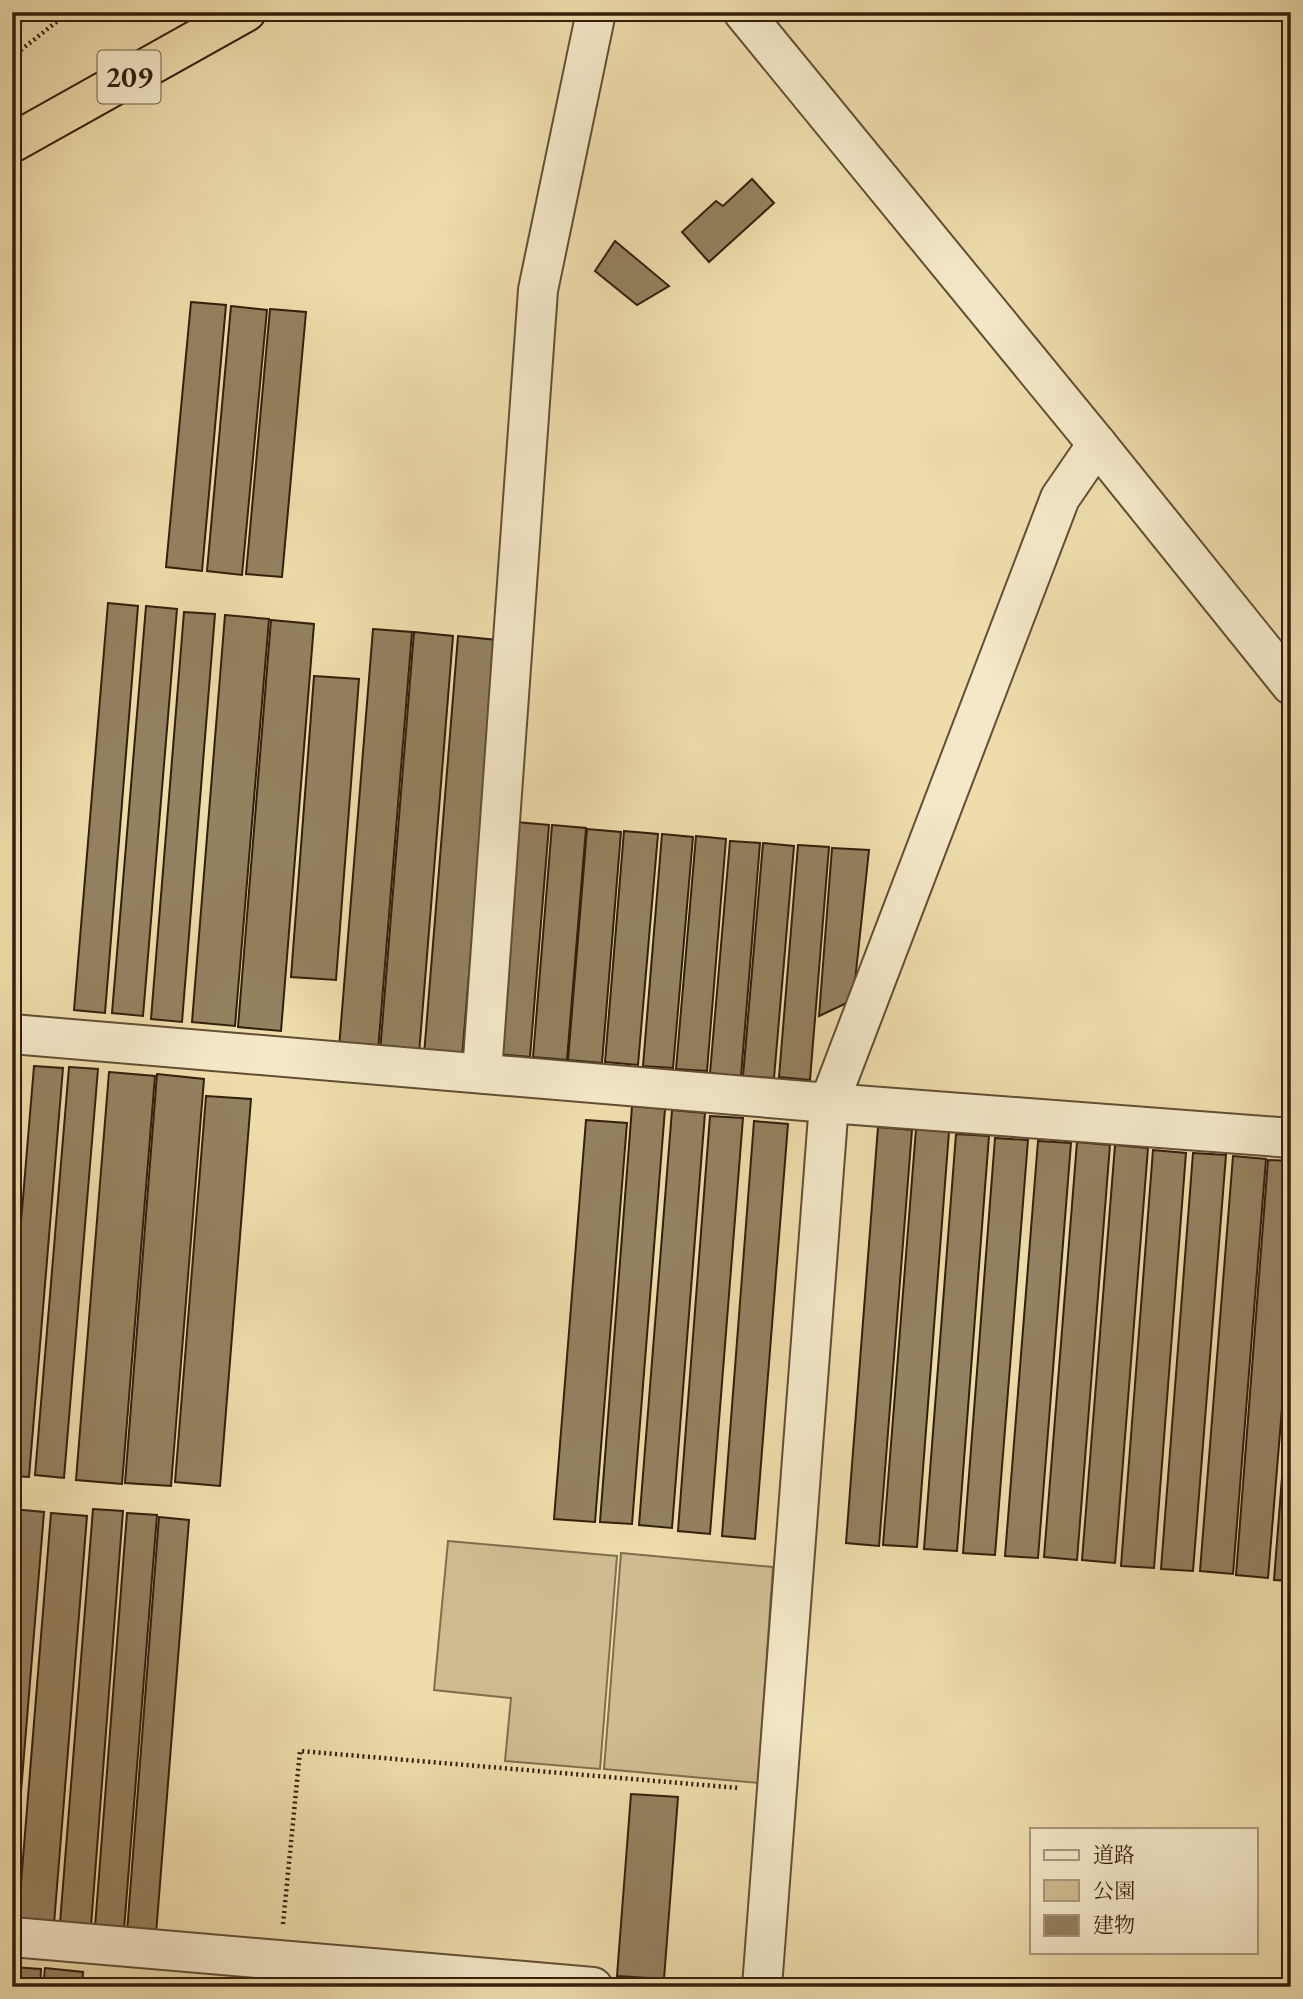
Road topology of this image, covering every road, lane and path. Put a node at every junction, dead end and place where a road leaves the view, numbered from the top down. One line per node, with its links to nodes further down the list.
1 (69, 12): 5 (path)
2 (246, 12): 6 (highway, 209)
3 (596, 12): 10 (street)
4 (743, 12): 7 (street)
5 (12, 57)
6 (12, 143)
7 (1097, 444): 8 (street); 11 (street)
8 (1291, 685)
9 (12, 1034): 10 (street)
10 (482, 1073): 11 (street)
11 (829, 1103): 12 (street); 13 (street)
12 (1291, 1138)
13 (777, 1791): 15 (path); 17 (street)
14 (12, 1937): 15 (street)
15 (280, 1960): 16 (street)
16 (593, 1987)
17 (762, 1987)

